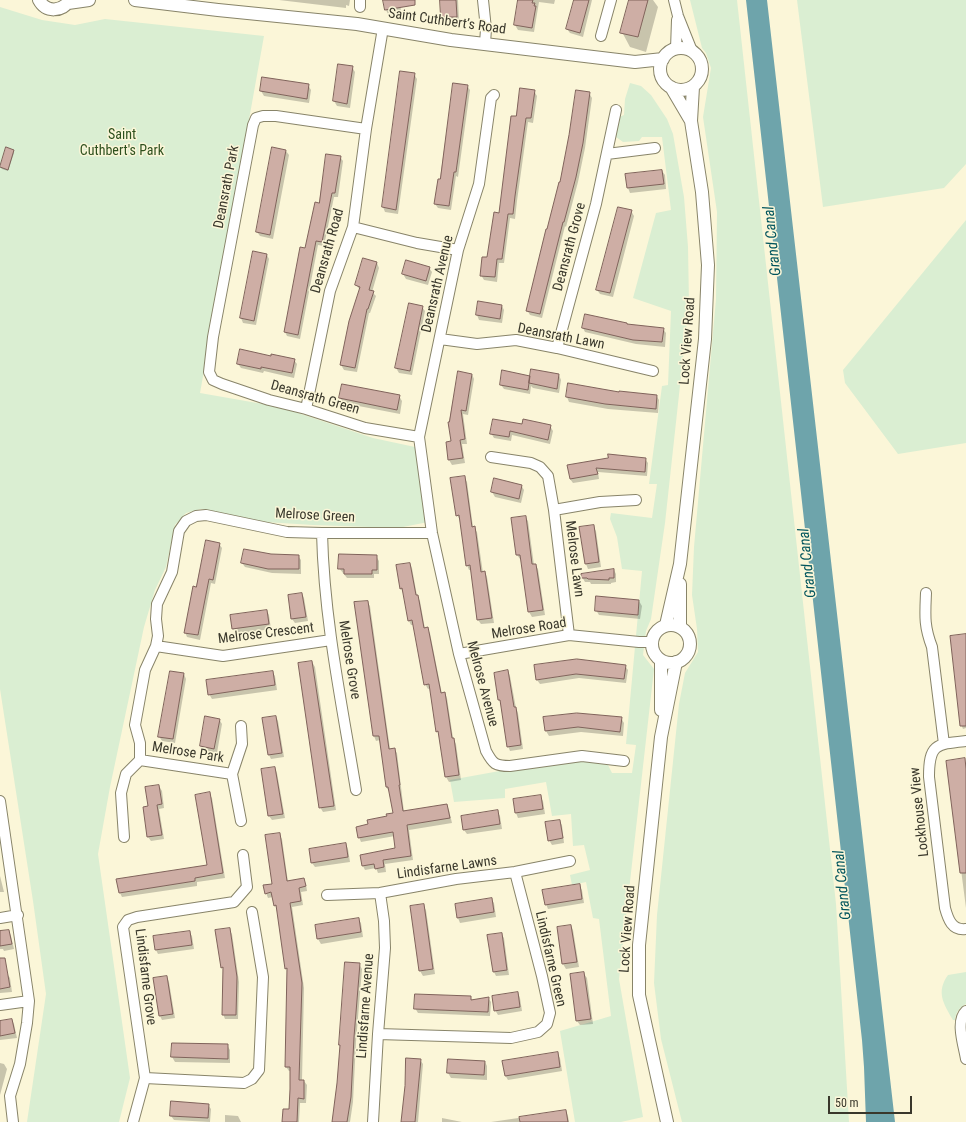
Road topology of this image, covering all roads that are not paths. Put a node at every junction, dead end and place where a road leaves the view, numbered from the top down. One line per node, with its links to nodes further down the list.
1 (38, 0): 7 (street)
2 (88, 0): 7 (street)
3 (136, 0): 9 (street, Saint Cuthbert’s Road)
4 (483, 0): 11 (street)
5 (611, 0): 10 (street)
6 (674, 0): 8 (street)
7 (69, 1)
8 (678, 16): 12 (street); 13 (street)
9 (383, 28): 11 (street, Saint Cuthbert’s Road); 22 (street, Deansrath Road)
10 (600, 36)
11 (484, 43): 15 (street, Saint Cuthbert’s Road)
12 (676, 49): 13 (street); 14 (street)
13 (692, 51): 18 (street)
14 (663, 59): 15 (street, Saint Cuthbert’s Road); 16 (street)
15 (635, 62): 16 (street, Saint Cuthbert’s Road)
16 (661, 74): 17 (street)
17 (671, 87): 18 (street); 21 (street, Lock View Road)
18 (693, 87): 21 (street, Lock View Road)
19 (494, 95): 26 (street, Deansrath Avenue)
20 (616, 110): 24 (street, Deansrath Grove)
21 (691, 121): 40 (street, Lock View Road)
22 (366, 129): 25 (street, Deansrath Road); 30 (street, Deansrath Park)
23 (655, 148): 24 (street)
24 (607, 154): 28 (street, Deansrath Grove)
25 (353, 227): 26 (street); 31 (street, Deansrath Road)
26 (458, 250): 27 (street, Deansrath Avenue)
27 (440, 339): 28 (street, Deansrath Lawn); 32 (street, Deansrath Avenue)
28 (557, 348): 29 (street, Deansrath Lawn)
29 (653, 371)
30 (209, 372): 31 (street, Deansrath Green)
31 (306, 409): 32 (street, Deansrath Green)
32 (419, 437): 34 (street, Deansrath Avenue)
33 (491, 457): 36 (street, Melrose Lawn)
34 (426, 480): 39 (street, Melrose Avenue)
35 (636, 500): 36 (street, Melrose Lawn)
36 (554, 510): 44 (street, Melrose Lawn)
37 (196, 516): 38 (street, Melrose Green); 47 (street, Melrose Park)
38 (322, 533): 39 (street, Melrose Green); 45 (street, Melrose Grove)
39 (432, 533): 48 (street, Melrose Avenue)
40 (680, 564): 42 (street, Lock View Road); 43 (street, Lock View Road)
41 (926, 593): 54 (street)
42 (666, 625): 43 (street); 46 (street, Lock View Road)
43 (680, 627): 50 (street)
44 (569, 635): 46 (street, Melrose Road); 48 (street, Melrose Road)
45 (331, 640): 47 (street, Melrose Crescent); 58 (street, Melrose Grove)
46 (652, 642): 49 (street, Lock View Road)
47 (156, 646): 55 (street, Melrose Park)
48 (459, 654): 56 (street, Melrose Avenue)
49 (661, 660): 50 (street); 52 (street, Lock View Road)
50 (676, 662): 52 (street, Lock View Road)
51 (241, 726): 57 (street, Melrose Park)
52 (661, 737): 80 (street, Lock View Road)
53 (966, 741): 54 (street)
54 (944, 744): 70 (street, Lockhouse View)
55 (140, 760): 57 (street, Melrose Park); 61 (street, Melrose Park)
56 (624, 761)
57 (232, 774): 60 (street, Melrose Park)
58 (356, 790)
59 (0, 801): 68 (street)
60 (241, 821)
61 (124, 837)
62 (243, 855): 76 (street, Lindisfarne Grove)
63 (570, 861): 64 (street, Lindisfarne Lawns)
64 (515, 872): 65 (street, Lindisfarne Lawns); 74 (street, Lindisfarne Green)
65 (380, 892): 66 (street, Lindisfarne Lawns); 74 (street, Lindisfarne Avenue)
66 (327, 895)
67 (252, 912): 76 (street)
68 (18, 915): 69 (street); 71 (street)
69 (0, 918)
70 (966, 929)
71 (29, 1001): 72 (street); 77 (street)
72 (0, 1006)
73 (964, 1012): 75 (street)
74 (378, 1034): 79 (street, Lindisfarne Avenue)
75 (966, 1059)
76 (145, 1078): 78 (street, Lindisfarne Grove)
77 (13, 1122)
78 (133, 1122)
79 (373, 1122)
80 (667, 1122)

